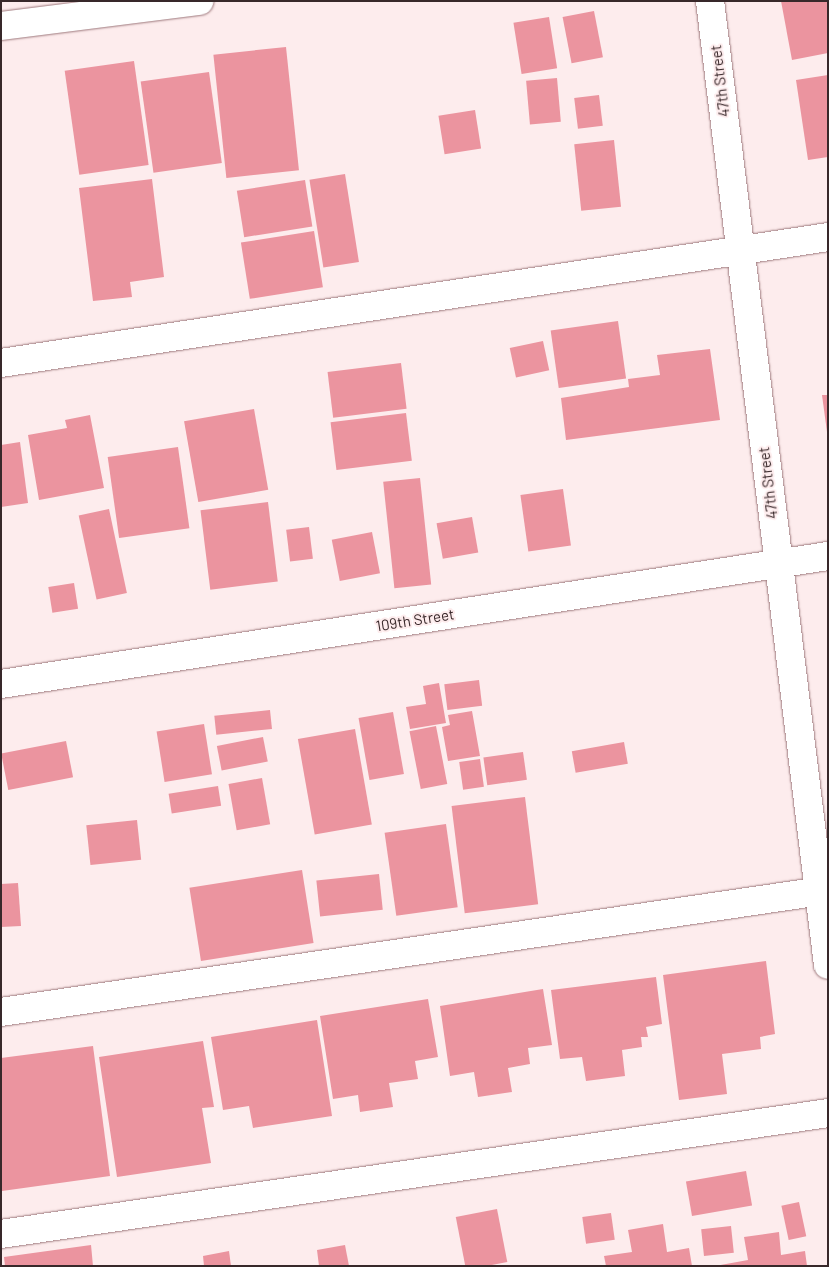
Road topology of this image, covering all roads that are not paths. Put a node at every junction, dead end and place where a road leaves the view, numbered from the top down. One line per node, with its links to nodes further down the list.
1 (199, 1): 3 (street)
2 (710, 1): 5 (street, 47th Street)
3 (1, 26)
4 (828, 237): 5 (street)
5 (740, 252): 6 (street); 8 (street, 47th Street)
6 (1, 363)
7 (828, 556): 8 (street, 109th Street)
8 (777, 564): 9 (street, 109th Street); 10 (street, 47th Street)
9 (1, 684)
10 (823, 891): 11 (street, 47th Street); 12 (street)
11 (828, 965)
12 (1, 1012)
13 (828, 1113): 14 (street)
14 (1, 1234)

